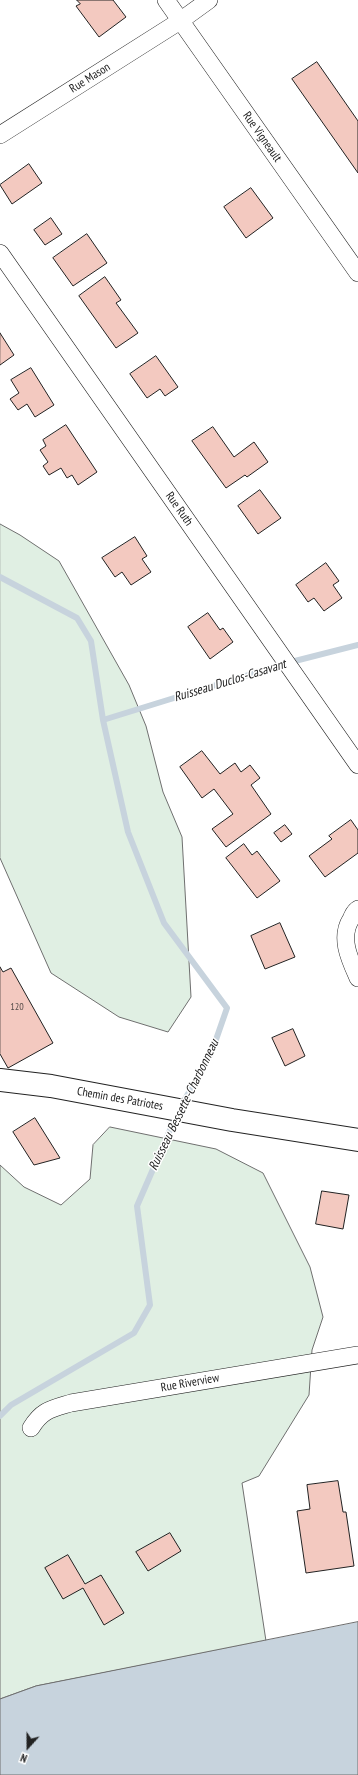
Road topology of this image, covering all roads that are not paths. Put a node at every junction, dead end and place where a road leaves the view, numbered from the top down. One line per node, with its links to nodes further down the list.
1 (166, 0): 3 (street, Rue Vigneault)
2 (209, 0): 3 (street, Rue Mason)
3 (180, 21): 4 (street, Rue Mason); 6 (street, Rue Vigneault)
4 (0, 135)
5 (0, 253): 7 (street, Rue Ruth)
6 (358, 273)
7 (358, 765)
8 (358, 909): 9 (street)
9 (358, 978)
10 (0, 1080): 11 (main road, Chemin des Patriotes)
11 (358, 1140)
12 (358, 1355): 13 (street, Rue Riverview)
13 (31, 1428)

